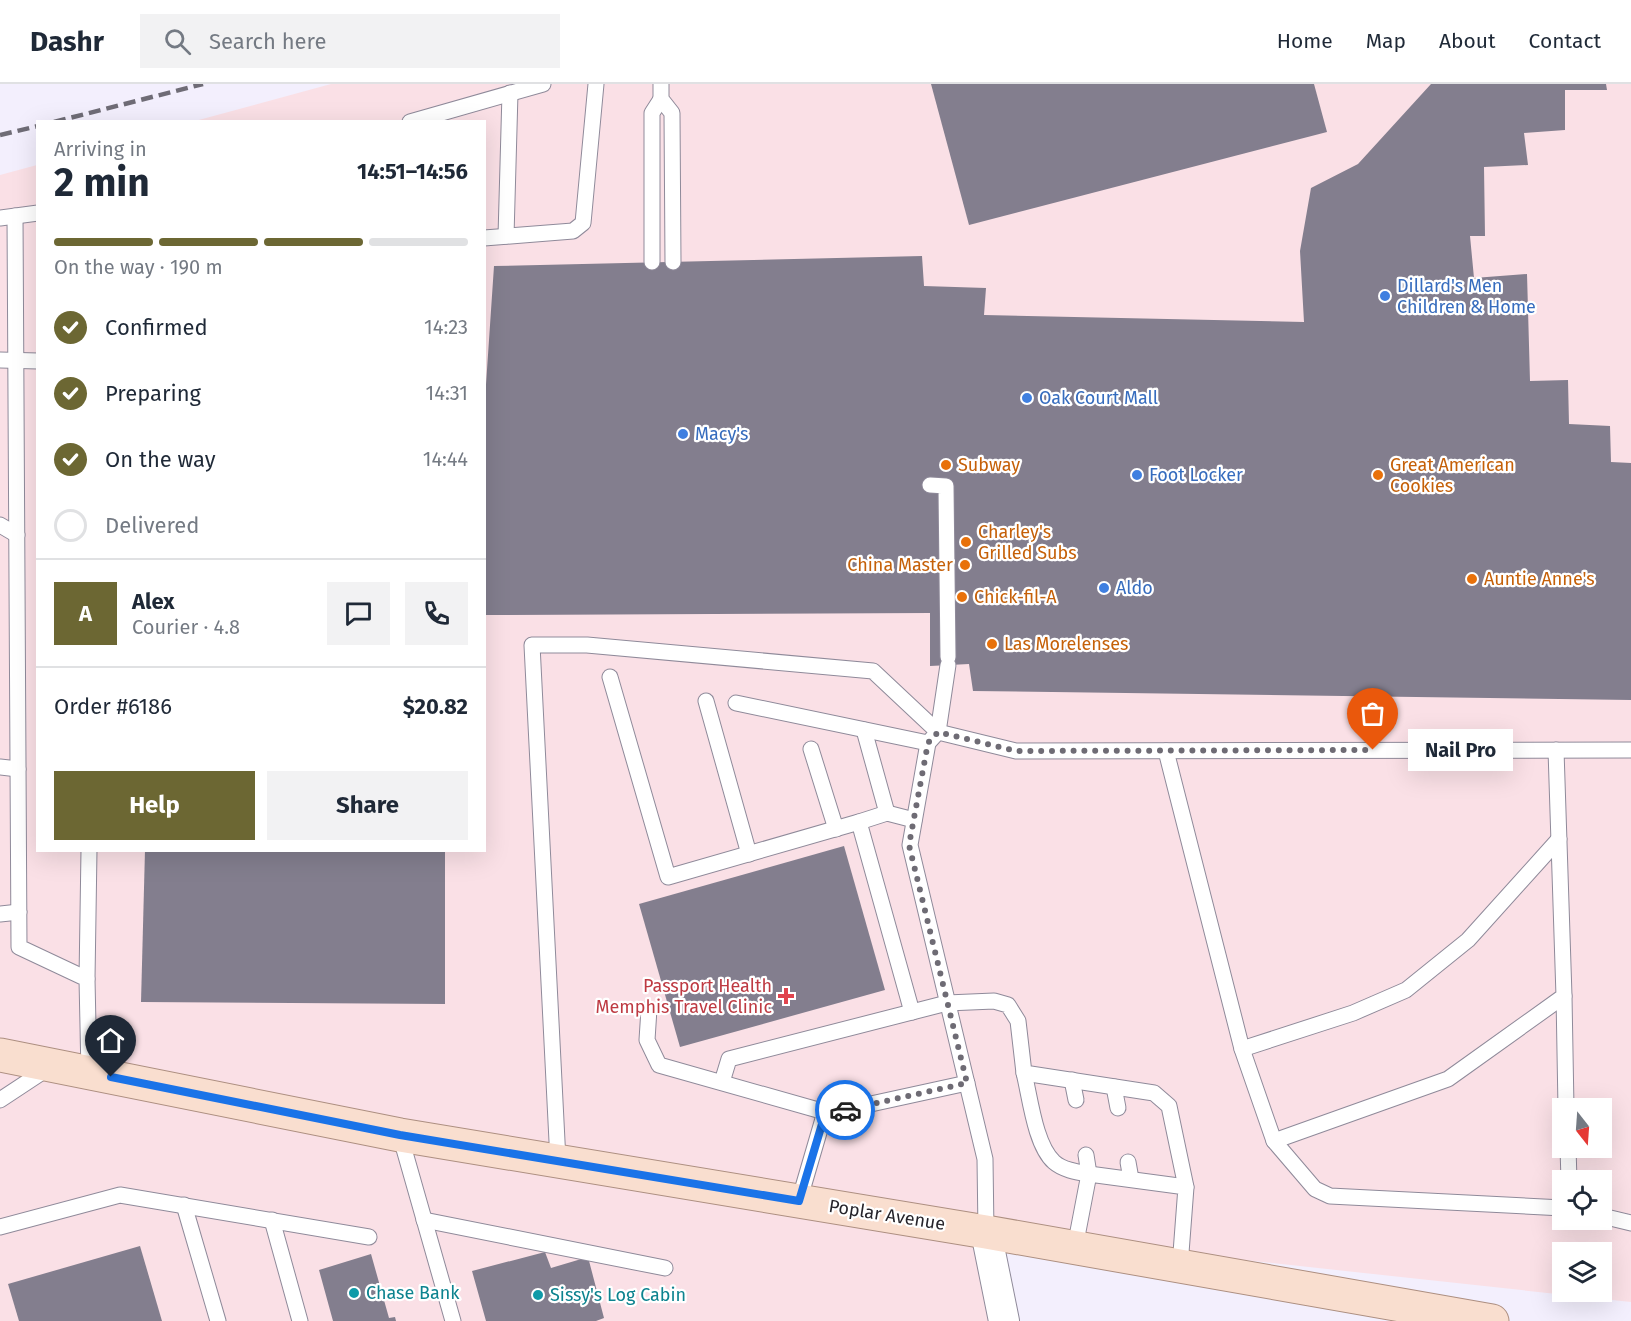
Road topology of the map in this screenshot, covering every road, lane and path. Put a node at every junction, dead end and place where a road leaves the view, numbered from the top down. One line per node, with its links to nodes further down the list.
1 (543, 84): 4 (lane)
2 (596, 84): 8 (lane)
3 (661, 92): 10 (lane); 11 (lane)
4 (510, 93): 5 (lane); 8 (lane)
5 (437, 118)
6 (36, 213): 7 (lane)
7 (7, 217): 12 (lane)
8 (506, 236): 9 (lane)
9 (486, 238)
10 (652, 262)
11 (673, 262)
12 (8, 360): 13 (lane); 16 (lane)
13 (36, 361)
14 (930, 485): 21 (lane)
15 (0, 525): 16 (lane)
16 (17, 535): 27 (lane)
17 (610, 677): 34 (lane)
18 (706, 701): 34 (lane)
19 (736, 703): 20 (lane)
20 (864, 730): 21 (lane); 28 (lane)
21 (933, 737): 25 (lane); 29 (lane); 59 (lane)
22 (811, 749): 31 (lane)
23 (1556, 750): 24 (lane); 25 (lane); 32 (lane)
24 (1631, 750)
25 (1166, 751): 42 (lane)
26 (0, 767): 27 (lane)
27 (18, 769): 35 (lane)
28 (887, 813): 29 (lane); 30 (lane)
29 (914, 820): 39 (lane)
30 (859, 822): 31 (lane); 41 (lane)
31 (836, 828): 34 (lane)
32 (1559, 839): 38 (lane); 42 (lane)
33 (89, 852): 37 (lane)
34 (749, 854)
35 (19, 912): 36 (lane); 37 (lane)
36 (0, 914)
37 (87, 979): 45 (lane)
38 (1564, 996): 51 (lane); 57 (lane)
39 (948, 1003): 41 (lane); 46 (lane); 49 (lane)
40 (649, 1009): 48 (lane)
41 (912, 1012): 48 (lane)
42 (1242, 1049): 57 (lane)
43 (0, 1055): 44 (main road, Poplar Avenue)
44 (51, 1065): 45 (main road, Poplar Avenue); 52 (lane)
45 (89, 1073): 56 (main road, Poplar Avenue)
46 (1023, 1073): 47 (lane); 61 (lane)
47 (1072, 1080): 50 (lane); 53 (lane)
48 (722, 1082): 55 (lane)
49 (967, 1083): 55 (lane); 72 (lane)
50 (1114, 1087): 54 (lane); 63 (lane)
51 (1566, 1098)
52 (0, 1100)
53 (1076, 1100)
54 (1118, 1108)
55 (825, 1114): 64 (lane)
56 (400, 1135): 59 (main road, Poplar Avenue); 69 (lane)
57 (1274, 1141): 66 (lane)
58 (1086, 1155): 61 (lane)
59 (558, 1161): 64 (main road, Poplar Avenue)
60 (1128, 1162): 62 (lane)
61 (1089, 1174): 62 (lane); 74 (lane)
62 (1131, 1179): 63 (lane)
63 (1186, 1187): 75 (lane)
64 (799, 1201): 72 (main road, Poplar Avenue)
65 (184, 1205): 68 (lane); 71 (lane); 77 (lane)
66 (1552, 1207)
67 (1612, 1218): 70 (lane)
68 (272, 1220): 73 (lane); 78 (lane)
69 (424, 1220): 76 (lane); 79 (lane)
70 (1631, 1223)
71 (0, 1227)
72 (986, 1232): 74 (main road, Poplar Avenue); 80 (street)
73 (369, 1237)
74 (1075, 1247): 75 (main road, Poplar Avenue)
75 (1180, 1266): 81 (main road, Poplar Avenue)
76 (665, 1268)
77 (218, 1321)
78 (300, 1321)
79 (453, 1321)
80 (1004, 1321)
81 (1492, 1321)

